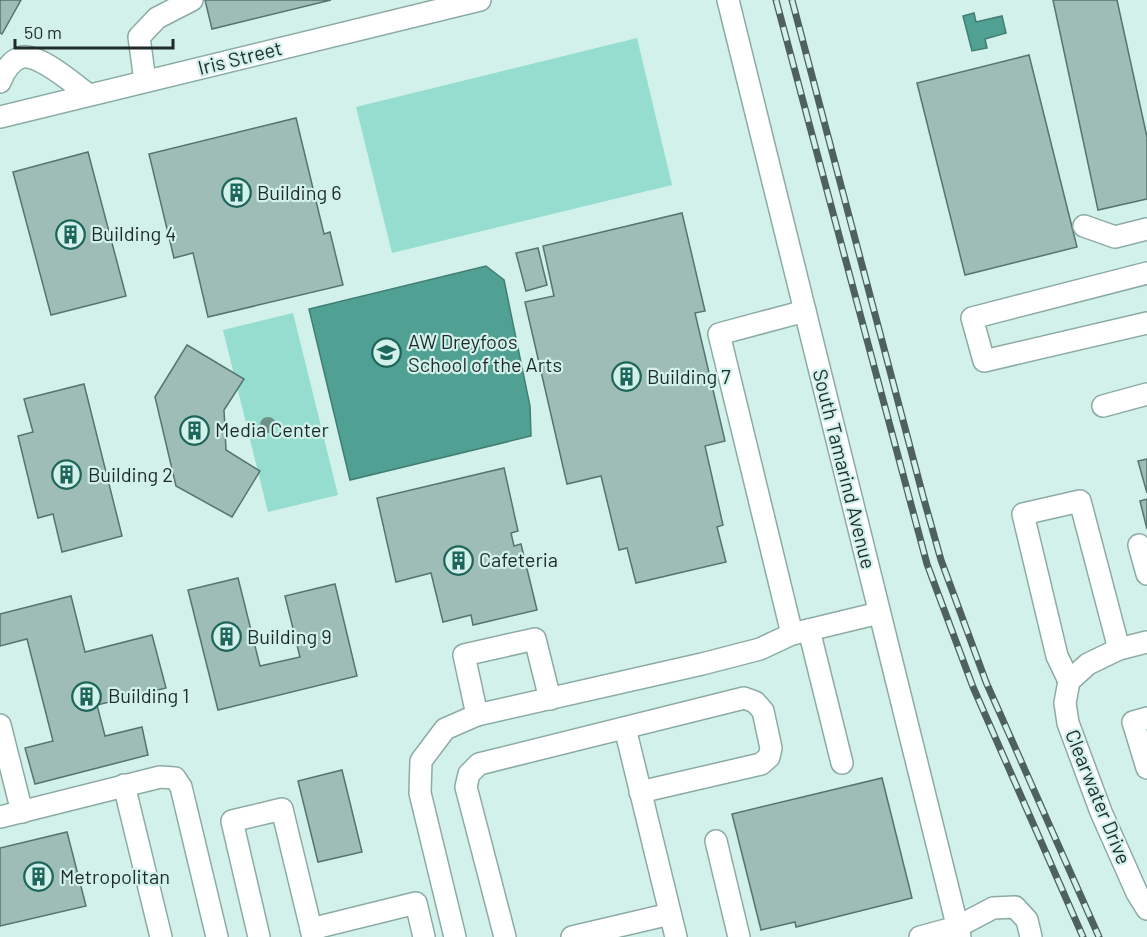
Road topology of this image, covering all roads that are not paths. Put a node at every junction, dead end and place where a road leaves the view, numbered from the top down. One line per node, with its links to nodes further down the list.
1 (192, 0): 4 (street)
2 (480, 0): 4 (street, Iris Street)
3 (728, 0): 11 (street, South Tamarind Avenue)
4 (145, 81): 6 (street, Iris Street)
5 (0, 82): 6 (street)
6 (89, 95): 7 (street, Iris Street)
7 (0, 117)
8 (1084, 226): 9 (street)
9 (1147, 229)
10 (1147, 273): 12 (street)
11 (805, 311): 17 (street, South Tamarind Avenue); 18 (street)
12 (1147, 323)
13 (1147, 394): 14 (street)
14 (1103, 406)
15 (1139, 545): 16 (street)
16 (1147, 574)
17 (879, 613): 18 (street); 36 (street, South Tamarind Avenue)
18 (801, 632): 22 (street); 27 (street)
19 (1147, 642): 20 (street)
20 (1119, 649): 21 (street); 21 (street)
21 (1069, 681): 34 (street, Clearwater Drive)
22 (550, 699): 23 (street); 23 (street)
23 (477, 715): 42 (street)
24 (1147, 718): 28 (street)
25 (0, 725): 31 (street)
26 (625, 728): 30 (street); 30 (street); 43 (street)
27 (842, 763)
28 (1147, 768)
29 (124, 785): 31 (street); 38 (street); 39 (street)
30 (640, 792): 35 (street)
31 (22, 812): 32 (street)
32 (0, 817)
33 (716, 841): 46 (street)
34 (1147, 909)
35 (670, 914): 44 (street); 45 (street)
36 (958, 932): 47 (street); 48 (street)
37 (312, 933): 40 (street); 41 (street)
38 (161, 937)
39 (217, 937)
40 (259, 937)
41 (424, 937)
42 (454, 937)
43 (505, 937)
44 (572, 937)
45 (676, 937)
46 (739, 937)
47 (921, 937)
48 (1031, 937)

